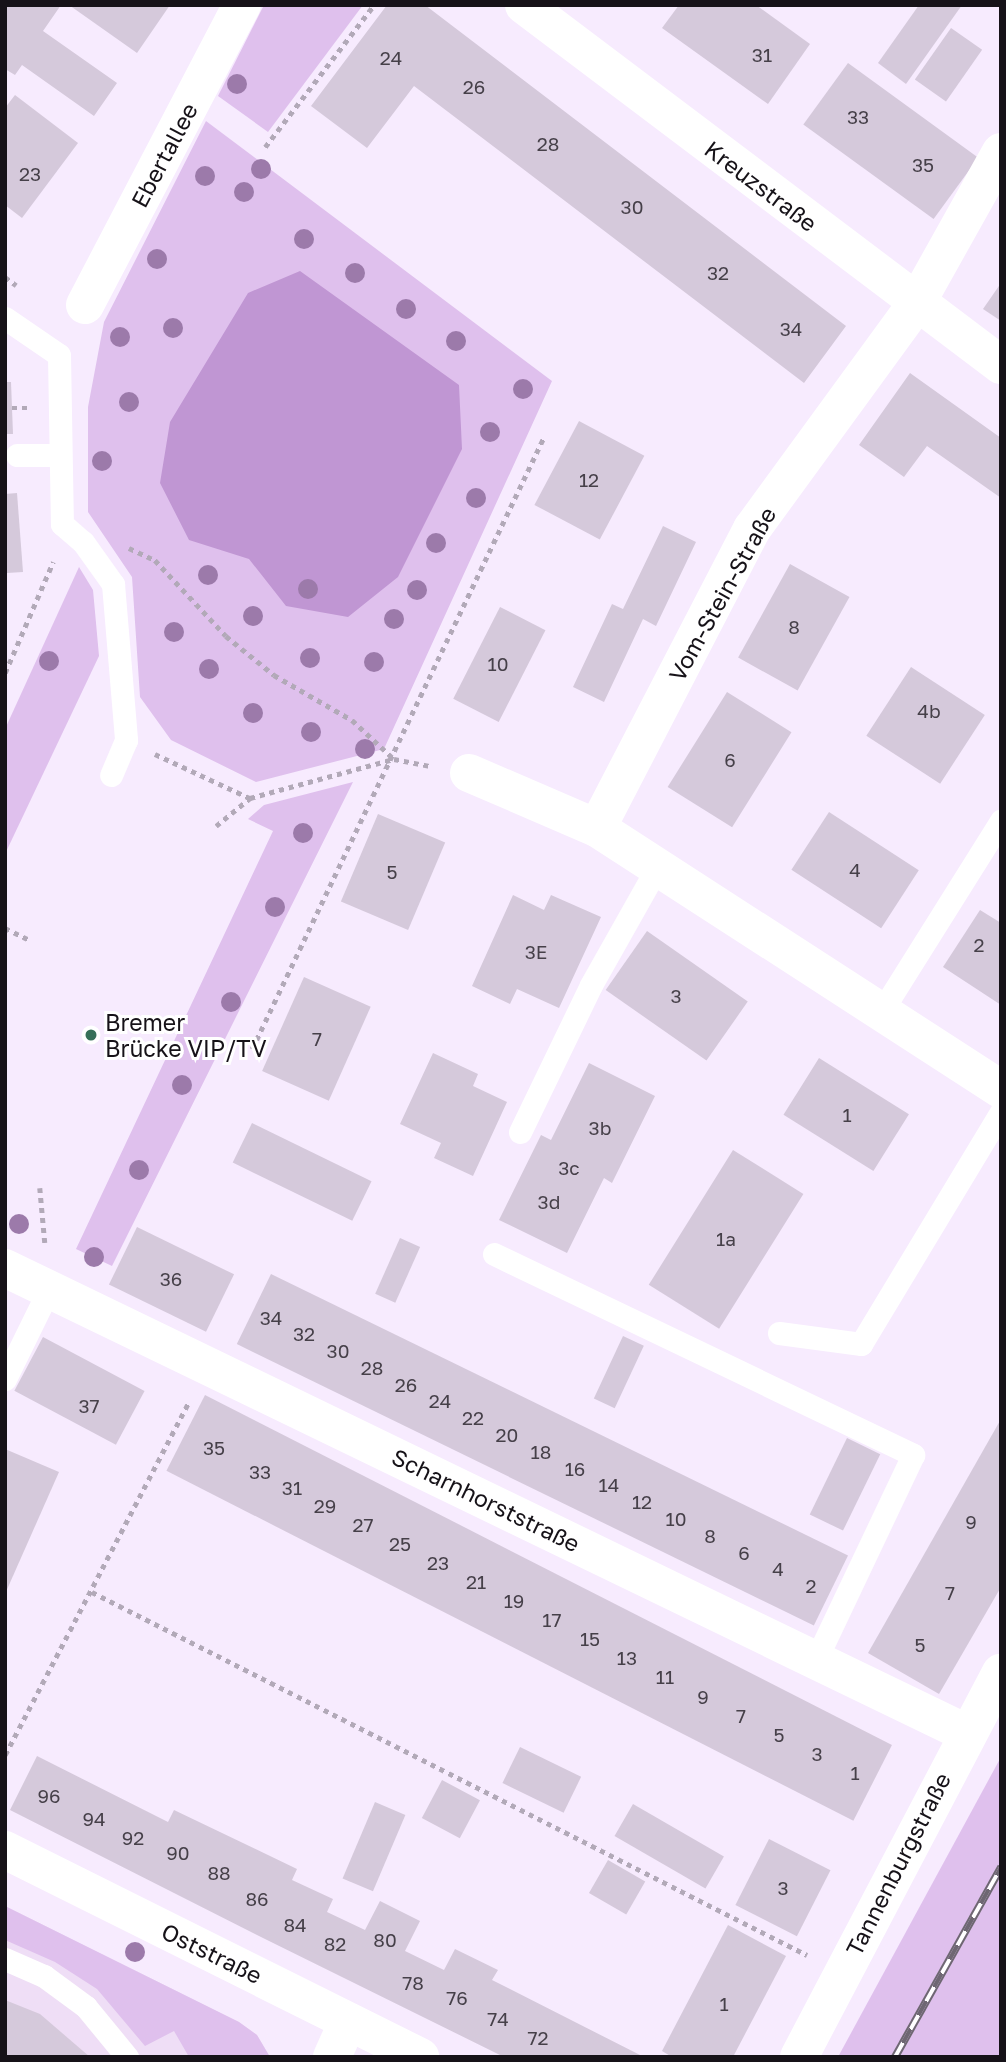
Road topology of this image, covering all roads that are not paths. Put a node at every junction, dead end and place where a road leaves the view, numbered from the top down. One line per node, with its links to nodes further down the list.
1 (242, 5): 5 (street, Ebertallee)
2 (524, 5): 4 (street, Kreuzstraße)
3 (1001, 152): 4 (street, Vom-Stein-Straße)
4 (916, 304): 7 (street, Kreuzstraße); 13 (street, Vom-Stein-Straße)
5 (85, 305)
6 (5, 318): 8 (lane)
7 (1001, 365)
8 (60, 454): 9 (lane); 11 (lane)
9 (17, 455)
10 (468, 773): 13 (street)
11 (111, 775)
12 (1001, 821): 15 (lane)
13 (597, 828): 14 (street)
14 (657, 868): 15 (street); 18 (lane)
15 (881, 1012): 16 (street)
16 (1001, 1089)
17 (1001, 1112): 22 (lane)
18 (520, 1132)
19 (494, 1254): 24 (lane)
20 (5, 1268): 21 (street, Scharnhorststraße)
21 (49, 1289): 23 (lane); 24 (street, Scharnhorststraße)
22 (779, 1333)
23 (5, 1379)
24 (815, 1661): 26 (street, Scharnhorststraße)
25 (1001, 1674): 26 (street, Tannenburgstraße)
26 (965, 1733): 33 (street, Tannenburgstraße)
27 (5, 1850): 29 (street, Oststraße)
28 (5, 1959): 30 (lane)
29 (348, 2021): 31 (street); 32 (street, Oststraße)
30 (127, 2057)
31 (332, 2057)
32 (419, 2057)
33 (799, 2057)

